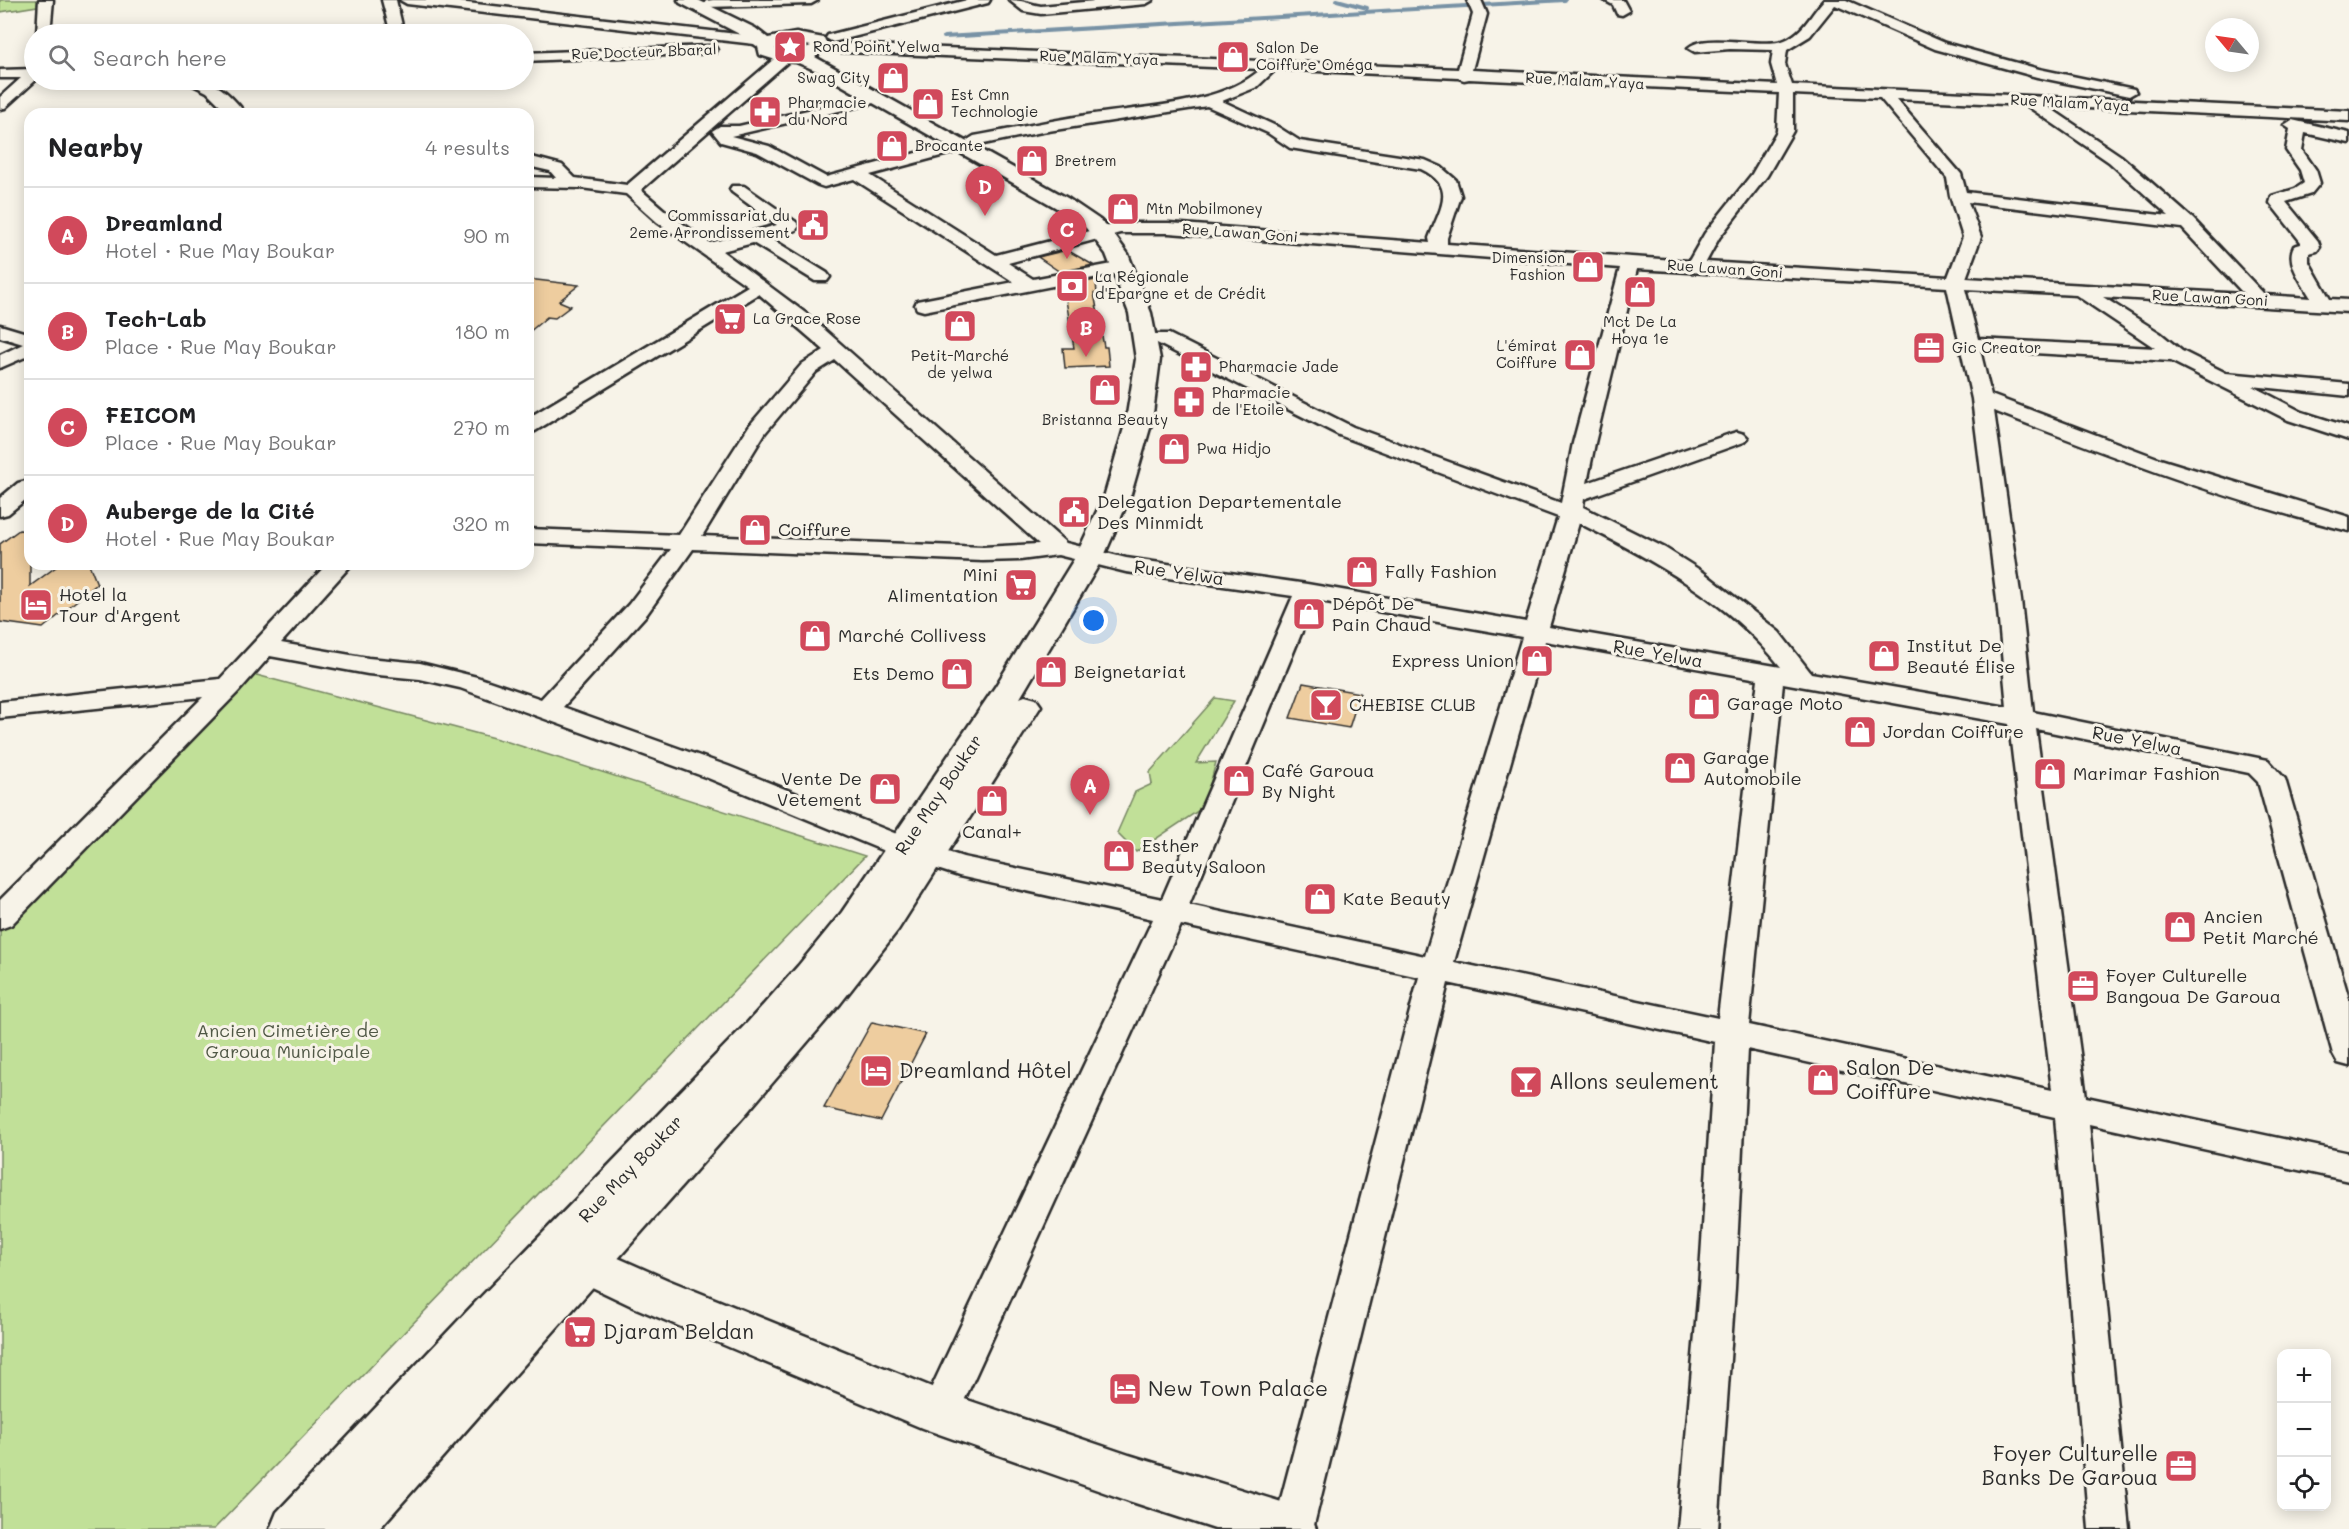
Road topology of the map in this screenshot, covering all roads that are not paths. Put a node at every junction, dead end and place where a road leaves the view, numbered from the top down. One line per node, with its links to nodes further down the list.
1 (46, 0): 14 (street)
2 (389, 0): 15 (street)
3 (407, 0): 16 (street)
4 (686, 0): 16 (main road)
5 (811, 0): 11 (street)
6 (981, 0): 18 (street)
7 (1016, 0): 8 (street)
8 (1146, 0)
9 (1611, 0): 13 (street)
10 (1833, 0): 17 (street); 20 (street)
11 (707, 2): 18 (main road)
12 (1476, 3): 26 (street)
13 (1622, 11)
14 (45, 24)
15 (395, 24)
16 (765, 45): 18 (main road); 21 (street, Rue Docteur Bbaral)
17 (1784, 46): 19 (street); 30 (street)
18 (804, 48): 22 (street, Rue Malam Yaya); 32 (main road, Rue May Boukar); 42 (street); 45 (main road, Rue May Boukar)
19 (1695, 48)
20 (1968, 54): 23 (street); 38 (street)
21 (534, 57)
22 (1272, 65): 26 (street, Rue Malam Yaya); 34 (street)
23 (1973, 70)
24 (0, 74): 25 (street)
25 (24, 74)
26 (1464, 76): 30 (street, Rue Malam Yaya)
27 (24, 83): 36 (street)
28 (1988, 86): 33 (street)
29 (215, 90): 37 (street)
30 (1786, 90): 31 (street, Rue Malam Yaya); 61 (street)
31 (1885, 95): 33 (street, Rue Malam Yaya); 52 (street)
32 (877, 98): 43 (street); 45 (main road, Rue May Boukar)
33 (2000, 100): 35 (street, Rue Malam Yaya)
34 (1209, 101): 45 (street); 56 (street)
35 (2031, 102): 38 (street, Rue Malam Yaya); 53 (street)
36 (0, 105)
37 (233, 108)
38 (2227, 110): 39 (street, Rue Malam Yaya)
39 (2255, 111): 40 (street, Rue Malam Yaya); 41 (street)
40 (2349, 116)
41 (2297, 127): 44 (street); 69 (street)
42 (701, 129): 43 (street); 51 (street)
43 (720, 131): 47 (street)
44 (2349, 138)
45 (967, 143): 47 (street); 54 (main road, Rue May Boukar)
46 (534, 162): 49 (street)
47 (857, 174): 58 (street)
48 (534, 182): 49 (street)
49 (571, 183): 51 (street)
50 (738, 189): 55 (street)
51 (631, 190): 57 (street)
52 (1958, 196): 53 (street); 63 (street)
53 (2187, 223): 67 (street)
54 (1111, 230): 56 (street, Rue Lawan Goni); 58 (street, Rue Lawan Goni); 60 (main road, Rue May Boukar); 73 (main road, Rue May Boukar)
55 (756, 237): 57 (street); 62 (street)
56 (1439, 247): 59 (street, Rue Lawan Goni)
57 (708, 249): 65 (street)
58 (995, 261): 64 (street)
59 (1630, 263): 61 (street, Rue Lawan Goni); 88 (street)
60 (1123, 267): 64 (street); 94 (main road, Rue May Boukar)
61 (1695, 267): 63 (street, Rue Lawan Goni)
62 (821, 277)
63 (1955, 283): 66 (street, Rue Lawan Goni); 74 (street)
64 (1030, 285): 68 (street)
65 (760, 286): 76 (street); 82 (street)
66 (2080, 291): 67 (street, Rue Lawan Goni); 77 (street)
67 (2261, 302): 69 (street, Rue Lawan Goni)
68 (924, 305)
69 (2324, 305): 70 (street, Rue Lawan Goni)
70 (2349, 306)
71 (0, 331): 72 (street)
72 (24, 338)
73 (1162, 338): 88 (street); 94 (main road, Rue May Boukar)
74 (1970, 344): 77 (street); 81 (street)
75 (24, 351): 78 (street)
76 (836, 352): 92 (street); 93 (street)
77 (2175, 355): 79 (street)
78 (0, 362)
79 (2217, 377): 80 (street); 83 (street)
80 (2349, 390)
81 (1982, 399): 90 (street); 104 (street)
82 (534, 424)
83 (2349, 434)
84 (1737, 438): 88 (street)
85 (0, 482): 86 (street)
86 (24, 488)
87 (24, 492): 89 (street)
88 (1571, 507): 97 (street); 100 (street)
89 (0, 509)
90 (2349, 524)
91 (534, 536): 92 (street)
92 (686, 543): 93 (street); 103 (street)
93 (1058, 548): 94 (street, Rue Yelwa)
94 (1099, 558): 96 (street, Rue Yelwa); 105 (main road, Rue May Boukar)
95 (334, 570): 98 (street)
96 (1307, 591): 97 (street, Rue Yelwa); 106 (street)
97 (1534, 632): 99 (street, Rue Yelwa); 108 (street)
98 (263, 647): 101 (street); 103 (street)
99 (1771, 674): 100 (street, Rue Yelwa); 109 (street)
100 (1803, 679): 104 (street, Rue Yelwa)
101 (229, 686): 102 (street); 107 (street)
102 (0, 710)
103 (546, 710): 105 (street)
104 (2021, 718): 110 (street, Rue Yelwa); 111 (street)
105 (916, 852): 106 (street); 113 (main road, Rue May Boukar)
106 (1171, 913): 108 (street); 114 (street)
107 (0, 918)
108 (1436, 971): 109 (street); 117 (street)
109 (1732, 1032): 111 (street); 118 (street)
110 (2349, 1054)
111 (2071, 1107): 112 (street); 119 (street)
112 (2349, 1167)
113 (569, 1256): 114 (main road); 115 (main road, Rue May Boukar); 116 (main road, Rue May Boukar)
114 (939, 1412): 117 (main road)
115 (296, 1529)
116 (346, 1529)
117 (1292, 1529)
118 (1698, 1529)
119 (2109, 1529)

